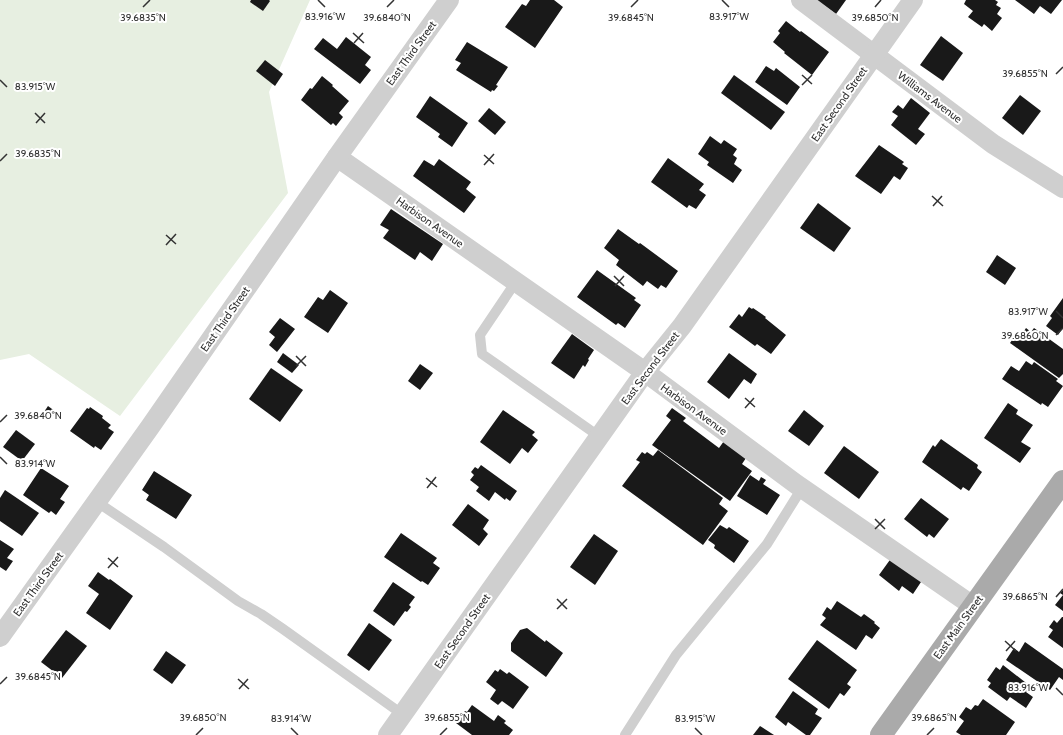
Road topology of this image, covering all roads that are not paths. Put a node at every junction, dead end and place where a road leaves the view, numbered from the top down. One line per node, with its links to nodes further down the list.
1 (449, 0): 5 (street, East Third Street)
2 (801, 0): 4 (street, Williams Avenue)
3 (913, 0): 4 (street, East Second Street)
4 (874, 54): 6 (street, Williams Avenue); 8 (street, East Second Street)
5 (336, 157): 7 (street, Harbison Avenue); 12 (street, East Third Street)
6 (1063, 188)
7 (515, 283): 8 (street, Harbison Avenue); 9 (lane)
8 (645, 372): 9 (street, East Second Street); 10 (street, Harbison Avenue)
9 (600, 437): 15 (street, East Second Street)
10 (802, 488): 13 (street, Harbison Avenue); 17 (lane)
11 (1061, 489): 13 (main road, East Main Street)
12 (97, 502): 14 (street, East Third Street); 15 (lane)
13 (973, 606): 18 (main road, East Main Street)
14 (0, 637)
15 (402, 714): 16 (street, East Second Street)
16 (388, 735)
17 (625, 735)
18 (881, 735)

